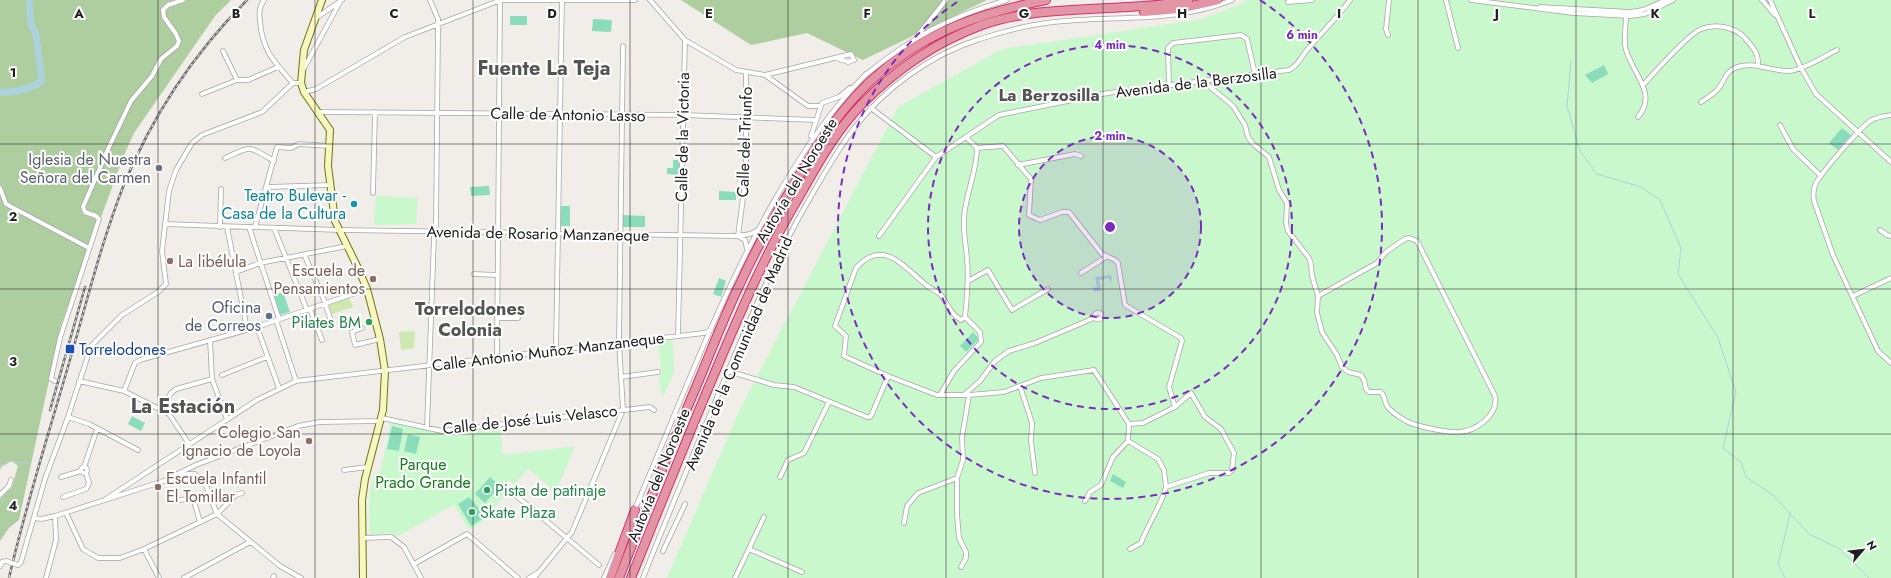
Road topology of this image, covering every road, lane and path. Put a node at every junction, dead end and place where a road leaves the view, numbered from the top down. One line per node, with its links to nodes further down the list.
1 (183, 0): 107 (street)
2 (264, 0): 42 (street)
3 (430, 0): 32 (street)
4 (501, 0): 5 (street); 32 (street); 63 (street)
5 (553, 0): 6 (street)
6 (562, 0): 7 (street); 64 (street)
7 (635, 0)
8 (650, 0): 35 (street)
9 (946, 0): 34 (street)
10 (1006, 0): 34 (street)
11 (1046, 0): 230 (highway, Autovía del Noroeste)
12 (1188, 0): 28 (highway, Autovía del Noroeste)
13 (1232, 0): 25 (street, Avenida de la Comunidad de Madrid)
14 (1312, 0): 26 (street)
15 (1350, 0): 47 (street, Avenida de la Berzosilla)
16 (1389, 0): 33 (street)
17 (1446, 0): 37 (street)
18 (1471, 0): 27 (street)
19 (1666, 0): 27 (street)
20 (1673, 0): 29 (street)
21 (1762, 0): 31 (street)
22 (1770, 0): 31 (street)
23 (341, 1): 24 (street); 30 (street); 45 (street)
24 (322, 2): 30 (main road)
25 (1219, 2): 28 (highway); 59 (street, Avenida de la Comunidad de Madrid)
26 (1288, 2)
27 (1518, 6): 29 (street)
28 (1023, 15): 231 (highway, Autovía del Noroeste)
29 (1626, 16): 53 (street)
30 (316, 18): 45 (main road)
31 (1779, 20): 43 (street)
32 (438, 23): 55 (street); 62 (street)
33 (1388, 34)
34 (916, 37): 46 (street)
35 (686, 40): 44 (street); 66 (street, Calle de la Victoria)
36 (623, 46): 65 (street)
37 (1458, 48)
38 (223, 50): 49 (street)
39 (1837, 50): 43 (street)
40 (836, 58): 48 (street)
41 (1758, 66): 43 (street); 53 (street); 57 (street)
42 (278, 67): 49 (street); 51 (street)
43 (1801, 68): 72 (street)
44 (746, 73): 48 (street); 68 (street, Calle del Triunfo)
45 (301, 74): 52 (main road)
46 (866, 74): 58 (street); 75 (street, Avenida de la Comunidad de Madrid)
47 (1255, 74): 50 (street, Avenida de la Berzosilla); 54 (street)
48 (765, 76): 58 (street)
49 (237, 80): 56 (street)
50 (1204, 81): 54 (street, Avenida de la Berzosilla); 121 (street)
51 (293, 83): 52 (street); 89 (street)
52 (301, 83): 55 (main road)
53 (1644, 84): 69 (street)
54 (1169, 85): 73 (street, Avenida de la Berzosilla)
55 (304, 92): 60 (main road)
56 (202, 94)
57 (1701, 102)
58 (820, 106): 70 (street)
59 (871, 108): 78 (street); 146 (street, Avenida de la Comunidad de Madrid)
60 (319, 112): 61 (street, Calle de Antonio Lasso); 74 (main road)
61 (375, 112): 62 (street, Calle de Antonio Lasso); 88 (street)
62 (437, 112): 63 (street, Calle de Antonio Lasso); 98 (street)
63 (498, 113): 64 (street, Calle de Antonio Lasso); 99 (street)
64 (560, 114): 65 (street, Calle de Antonio Lasso); 100 (street)
65 (622, 114): 66 (street, Calle de Antonio Lasso); 101 (street)
66 (684, 115): 68 (street, Calle de Antonio Lasso); 102 (street, Calle de la Victoria)
67 (1891, 115): 72 (street)
68 (745, 117): 70 (street, Calle de Antonio Lasso); 103 (street, Calle del Triunfo)
69 (1638, 117)
70 (816, 120): 75 (street)
71 (1780, 125): 83 (street)
72 (1858, 133): 81 (street); 83 (street)
73 (966, 137): 76 (street); 78 (street, Avenida de la Berzosilla)
74 (330, 146): 80 (street); 84 (main road)
75 (807, 147): 96 (street, Avenida de la Comunidad de Madrid)
76 (977, 148): 82 (street); 118 (street)
77 (1081, 156): 82 (street)
78 (936, 157): 104 (street)
79 (225, 158): 80 (street)
80 (274, 161): 85 (street)
81 (1891, 162)
82 (1018, 165): 110 (street)
83 (1821, 176): 122 (street)
84 (330, 186): 85 (street); 95 (main road)
85 (267, 187): 93 (street)
86 (0, 188): 107 (street)
87 (221, 188): 90 (street)
88 (373, 193)
89 (165, 224): 90 (street, Avenida de Rosario Manzaneque); 153 (street)
90 (220, 226): 91 (street, Avenida de Rosario Manzaneque)
91 (227, 227): 92 (street, Avenida de Rosario Manzaneque); 113 (street)
92 (249, 227): 93 (street, Avenida de Rosario Manzaneque); 112 (street)
93 (255, 228): 94 (street, Avenida de Rosario Manzaneque)
94 (274, 228): 95 (street, Avenida de Rosario Manzaneque); 111 (street)
95 (339, 230): 98 (street, Avenida de Rosario Manzaneque); 106 (main road)
96 (758, 230): 103 (street, Avenida de Rosario Manzaneque); 108 (street, Avenida de la Comunidad de Madrid)
97 (1880, 230): 105 (street)
98 (435, 232): 99 (street, Avenida de Rosario Manzaneque); 144 (street)
99 (498, 232): 100 (street, Avenida de Rosario Manzaneque); 116 (street)
100 (558, 233): 101 (street, Avenida de Rosario Manzaneque); 140 (street)
101 (620, 234): 102 (street, Avenida de Rosario Manzaneque); 139 (street)
102 (680, 234): 103 (street, Avenida de Rosario Manzaneque); 135 (street, Calle de la Victoria)
103 (738, 236): 108 (street)
104 (879, 236)
105 (1891, 236)
106 (347, 246): 109 (street); 119 (main road)
107 (89, 248): 152 (street)
108 (747, 249): 134 (street, Avenida de la Comunidad de Madrid)
109 (304, 254): 111 (street); 123 (street)
110 (1106, 257): 114 (street); 161 (street)
111 (286, 258): 112 (street); 124 (street)
112 (260, 263): 113 (street); 129 (street)
113 (236, 272): 133 (street)
114 (1081, 272)
115 (474, 274): 116 (street)
116 (497, 275): 126 (street)
117 (1891, 278): 122 (street)
118 (968, 281): 120 (street); 125 (street)
119 (367, 289): 123 (street); 136 (main road)
120 (1048, 289)
121 (1318, 296): 121 (street)
122 (1853, 296): 143 (street)
123 (325, 304): 124 (street); 130 (street)
124 (309, 310): 129 (street); 138 (street)
125 (965, 317): 149 (street); 158 (street)
126 (497, 318): 127 (street); 142 (street)
127 (518, 318)
128 (1094, 318): 159 (street)
129 (277, 319): 131 (street); 154 (street)
130 (332, 324)
131 (257, 326): 133 (street); 141 (street)
132 (362, 328): 136 (street)
133 (247, 329): 137 (street)
134 (711, 330): 135 (street, Calle Antonio Muñoz Manzaneque); 196 (street, Avenida de la Comunidad de Madrid)
135 (678, 335): 139 (street, Calle Antonio Muñoz Manzaneque)
136 (380, 339): 145 (main road)
137 (210, 340): 151 (street); 157 (street)
138 (322, 340)
139 (619, 343): 140 (street, Calle Antonio Muñoz Manzaneque); 150 (street)
140 (556, 350): 142 (street, Calle Antonio Muñoz Manzaneque)
141 (267, 357): 148 (street); 156 (street)
142 (497, 357): 144 (street, Calle Antonio Muñoz Manzaneque)
143 (1891, 363)
144 (429, 365): 145 (street, Calle Antonio Muñoz Manzaneque); 169 (street)
145 (385, 371): 154 (street, Calle Antonio Muñoz Manzaneque); 167 (main road)
146 (728, 371): 160 (street); 204 (street, Avenida de la Comunidad de Madrid)
147 (658, 372): 150 (street)
148 (222, 375)
149 (888, 376): 158 (street); 160 (street)
150 (621, 377): 163 (street)
151 (212, 379): 162 (street); 166 (street)
152 (55, 381)
153 (79, 381): 157 (street); 165 (street)
154 (296, 381): 156 (street, Calle Antonio Muñoz Manzaneque)
155 (1020, 386): 159 (street); 168 (street); 178 (street)
156 (279, 388): 166 (street, Calle Antonio Muñoz Manzaneque)
157 (124, 391): 162 (street)
158 (940, 395): 159 (street)
159 (967, 395): 182 (street)
160 (829, 402): 181 (street)
161 (1175, 407): 168 (street); 186 (street)
162 (161, 410): 172 (street)
163 (623, 410): 164 (street, Calle de José Luis Velasco); 169 (street, Calle de José Luis Velasco); 206 (street)
164 (654, 410)
165 (68, 417): 170 (street); 201 (street)
166 (226, 419): 172 (street, Calle Antonio Muñoz Manzaneque)
167 (381, 420): 169 (street, Calle de José Luis Velasco); 174 (street, Calle de José Luis Velasco); 175 (main road)
168 (1129, 424): 171 (street)
169 (427, 427)
170 (98, 429): 173 (street); 176 (street)
171 (1128, 441): 186 (street); 194 (street)
172 (189, 444): 185 (street, Calle Antonio Muñoz Manzaneque)
173 (138, 450)
174 (196, 465): 179 (street); 184 (street, Calle de José Luis Velasco)
175 (368, 466): 177 (street); 205 (main road)
176 (84, 470): 180 (street); 191 (street)
177 (344, 470)
178 (1035, 473)
179 (195, 474): 184 (street); 198 (street)
180 (61, 477)
181 (780, 477)
182 (957, 478): 203 (street); 216 (street)
183 (11, 480): 190 (street)
184 (164, 481): 188 (street)
185 (129, 483): 188 (street); 192 (street, Calle Antonio Muñoz Manzaneque)
186 (1166, 486): 211 (street)
187 (507, 488): 206 (street)
188 (130, 492): 192 (street)
189 (242, 493): 198 (street)
190 (0, 495)
191 (63, 497)
192 (106, 499): 197 (street)
193 (178, 500): 202 (street)
194 (1085, 501)
195 (685, 504): 207 (street)
196 (634, 510): 228 (street, Avenida de la Comunidad de Madrid); 229 (highway)
197 (66, 513): 199 (street); 209 (street)
198 (217, 514): 202 (street); 208 (street)
199 (54, 516): 201 (street); 219 (street)
200 (764, 517): 210 (street)
201 (34, 518): 215 (street, bridge)
202 (200, 522): 209 (street)
203 (904, 523)
204 (660, 536): 207 (street); 232 (street, Avenida de la Comunidad de Madrid)
205 (362, 538): 213 (street); 223 (main road)
206 (568, 539): 214 (street); 218 (street)
207 (668, 540): 212 (street)
208 (250, 542): 221 (street); 222 (street)
209 (144, 549): 220 (street)
210 (749, 549): 217 (street); 233 (street)
211 (1130, 549)
212 (663, 551)
213 (414, 564): 224 (street); 225 (street)
214 (598, 565)
215 (0, 566)
216 (961, 567)
217 (802, 572)
218 (537, 573): 226 (street); 227 (street)
219 (46, 578)
220 (159, 578)
221 (184, 578)
222 (301, 578)
223 (363, 578)
224 (421, 578)
225 (518, 578)
226 (529, 578)
227 (534, 578)
228 (604, 578)
229 (610, 578)
230 (619, 578)
231 (632, 578)
232 (643, 578)
233 (736, 578)

